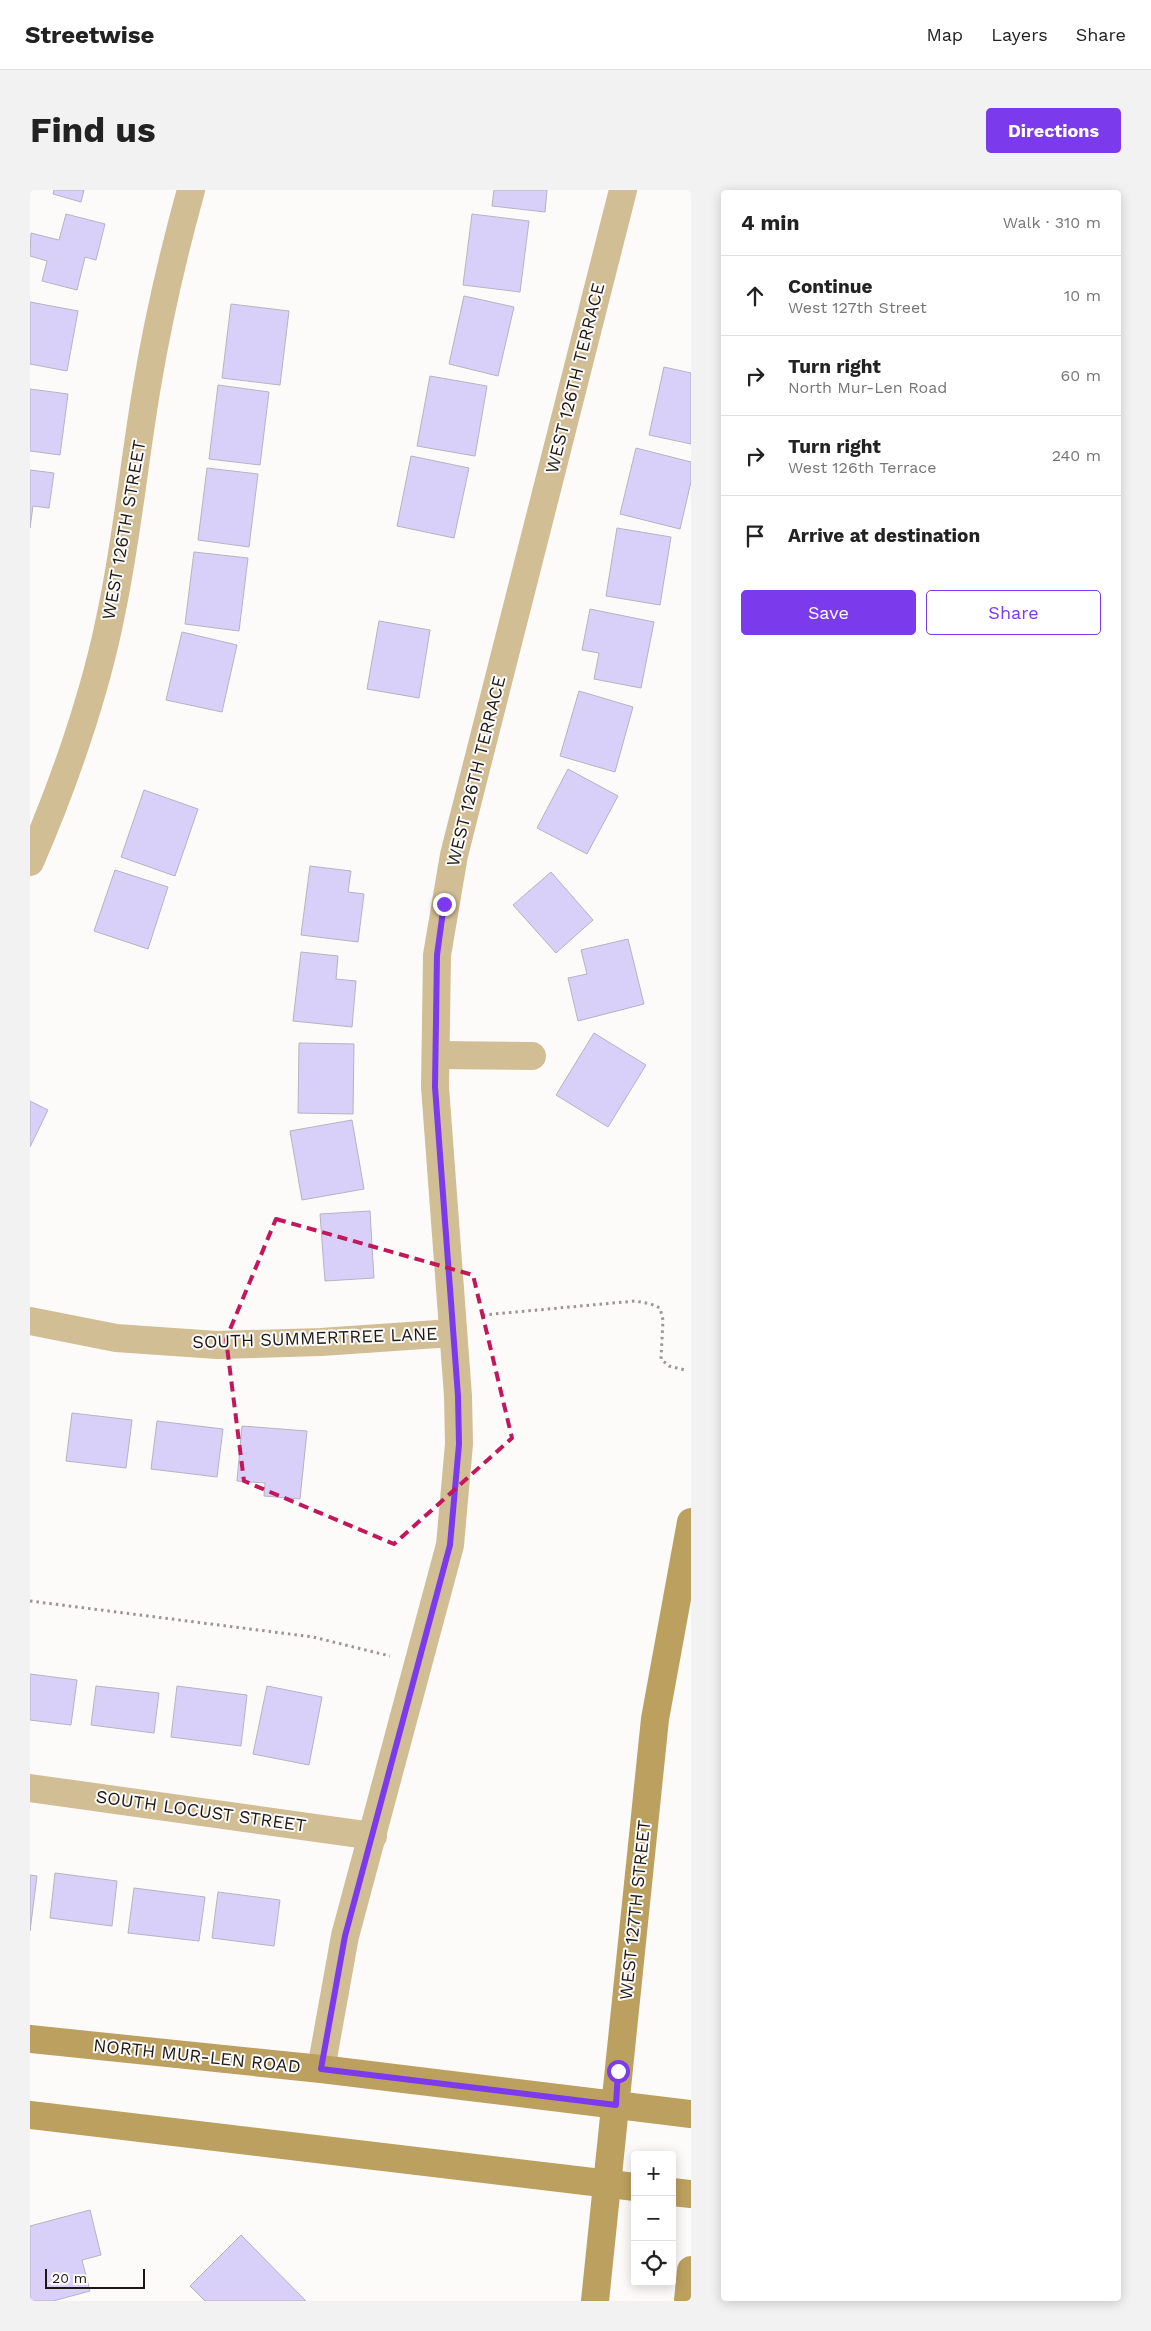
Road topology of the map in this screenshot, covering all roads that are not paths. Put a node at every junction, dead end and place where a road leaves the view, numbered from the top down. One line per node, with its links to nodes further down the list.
1 (190, 190): 3 (street, WEST 126TH STREET)
2 (623, 190): 4 (street, WEST 126TH TERRACE)
3 (30, 862)
4 (436, 1055): 5 (street); 7 (street, WEST 126TH TERRACE)
5 (532, 1056)
6 (30, 1321): 7 (street, SOUTH SUMMERTREE LANE)
7 (452, 1333): 10 (street, WEST 126TH TERRACE)
8 (691, 1522): 13 (main road, WEST 127TH STREET)
9 (30, 1788): 10 (street, SOUTH LOCUST STREET)
10 (373, 1836): 12 (street, WEST 126TH TERRACE)
11 (30, 2038): 12 (main road, NORTH MUR-LEN ROAD)
12 (321, 2069): 13 (main road, NORTH MUR-LEN ROAD)
13 (616, 2105): 14 (main road, NORTH MUR-LEN ROAD); 16 (main road, WEST 127TH STREET)
14 (691, 2114)
15 (30, 2116): 16 (main road)
16 (606, 2184): 17 (main road); 21 (main road, WEST 127TH STREET)
17 (631, 2187)
18 (676, 2192): 19 (main road)
19 (691, 2194)
20 (691, 2270): 22 (main road)
21 (595, 2301)
22 (688, 2301)

